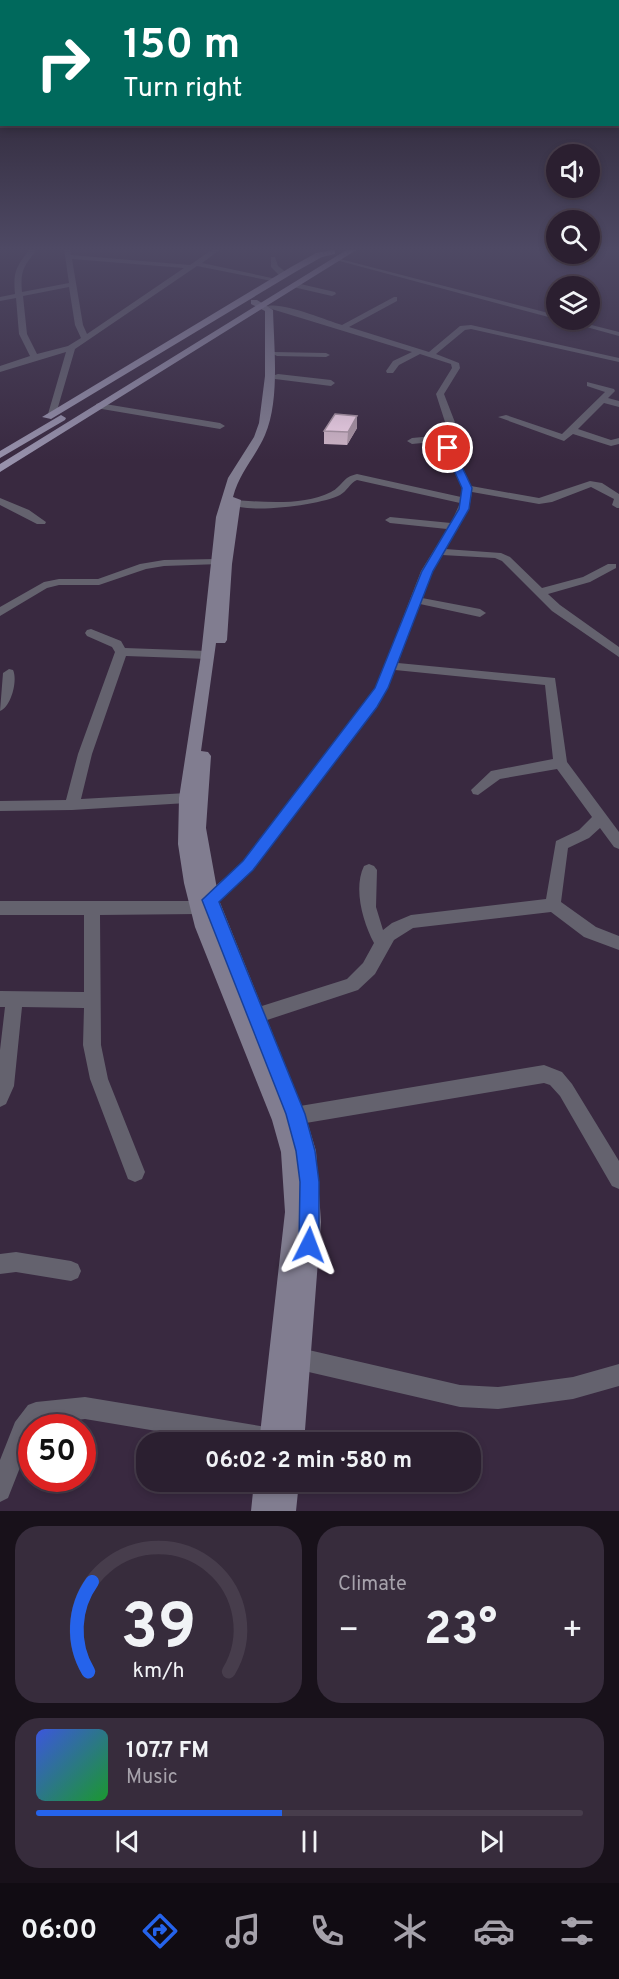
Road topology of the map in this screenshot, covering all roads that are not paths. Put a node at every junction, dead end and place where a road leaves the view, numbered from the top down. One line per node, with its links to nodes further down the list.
1 (22, 320): 19 (street)
2 (78, 320): 14 (street)
3 (113, 320): 14 (street)
4 (211, 320): 30 (main road)
5 (245, 320): 39 (main road)
6 (246, 320): 29 (main road)
7 (267, 320): 32 (main road)
8 (278, 320): 17 (main road)
9 (319, 320): 11 (street)
10 (357, 320): 11 (street)
11 (343, 327): 16 (street)
12 (600, 329): 13 (street)
13 (619, 334)
14 (85, 338): 15 (street)
15 (71, 348): 19 (street); 30 (street)
16 (426, 352): 21 (street); 23 (street); 35 (street)
17 (277, 354): 18 (street); 24 (main road)
18 (326, 355)
19 (35, 357): 22 (street)
20 (0, 360): 22 (street)
21 (619, 360)
22 (3, 368)
23 (390, 371)
24 (278, 377): 25 (street); 32 (main road)
25 (331, 383)
26 (590, 384): 27 (street)
27 (604, 400): 28 (street); 34 (street)
28 (619, 404)
29 (99, 406): 33 (street); 40 (main road)
30 (52, 414): 38 (main road)
31 (502, 417): 34 (street)
32 (269, 423): 44 (main road); 50 (main road)
33 (220, 426)
34 (573, 431): 37 (street)
35 (446, 438): 36 (street); 41 (street)
36 (412, 441)
37 (619, 441)
38 (0, 446)
39 (0, 455)
40 (0, 469)
41 (467, 488): 43 (street); 45 (street)
42 (0, 501): 47 (street)
43 (466, 501): 44 (street); 48 (street)
44 (234, 503): 55 (main road)
45 (617, 505)
46 (390, 520): 48 (street)
47 (40, 522)
48 (453, 526): 49 (street)
49 (439, 552): 52 (street); 53 (street)
50 (216, 562): 54 (street); 55 (main road)
51 (612, 566): 52 (street)
52 (541, 592): 59 (street)
53 (416, 600): 56 (street); 61 (street)
54 (0, 612)
55 (217, 613): 60 (main road); 72 (main road)
56 (480, 613)
57 (91, 633): 58 (street)
58 (121, 652): 60 (street); 67 (street)
59 (619, 653)
60 (208, 654): 66 (main road)
61 (391, 666): 64 (street); 72 (street)
62 (3, 673): 63 (street)
63 (0, 707)
64 (560, 763): 65 (street); 69 (street)
65 (478, 789)
66 (187, 798): 67 (street); 72 (main road)
67 (72, 805): 68 (street)
68 (0, 806)
69 (600, 818): 70 (street); 73 (street)
70 (619, 843)
71 (369, 870): 76 (street)
72 (204, 904): 75 (street); 80 (main road); 82 (main road)
73 (553, 905): 76 (street); 77 (street)
74 (0, 908): 75 (street)
75 (92, 909): 79 (street)
76 (381, 941): 80 (street)
77 (619, 943)
78 (7, 999): 79 (street); 81 (street)
79 (90, 1000): 83 (street)
80 (255, 1016): 82 (main road)
81 (0, 1098)
82 (288, 1117): 84 (street); 87 (main road); 90 (main road)
83 (135, 1172)
84 (619, 1179)
85 (0, 1264): 86 (street)
86 (71, 1271)
87 (300, 1359): 88 (street); 91 (main road)
88 (619, 1375)
89 (221, 1432): 92 (street)
90 (279, 1432)
91 (281, 1432)
92 (0, 1491)
93 (266, 1492): 95 (main road)
94 (285, 1492): 96 (main road)
95 (264, 1511)
96 (283, 1511)

